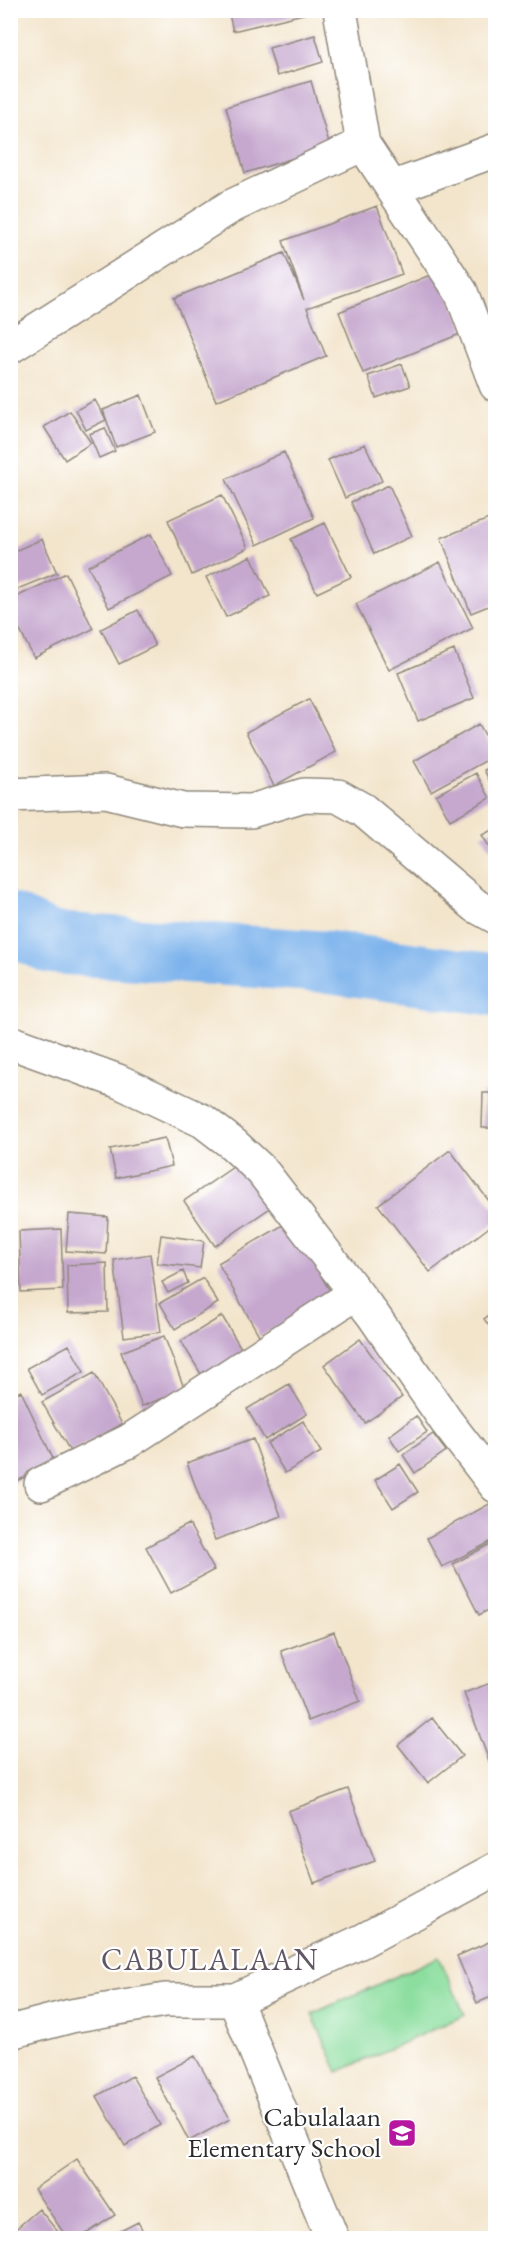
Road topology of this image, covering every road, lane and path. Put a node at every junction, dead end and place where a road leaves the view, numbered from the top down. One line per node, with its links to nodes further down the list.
1 (340, 10): 2 (street)
2 (363, 144): 4 (street); 5 (street)
3 (495, 150): 4 (street)
4 (392, 188): 6 (street)
5 (10, 347)
6 (495, 385)
7 (10, 795): 8 (street)
8 (495, 917)
9 (10, 1042): 10 (street)
10 (356, 1293): 11 (street); 12 (street)
11 (41, 1484)
12 (495, 1486)
13 (495, 1869): 14 (street)
14 (235, 2000): 15 (street); 16 (street)
15 (10, 2032)
16 (332, 2238)

